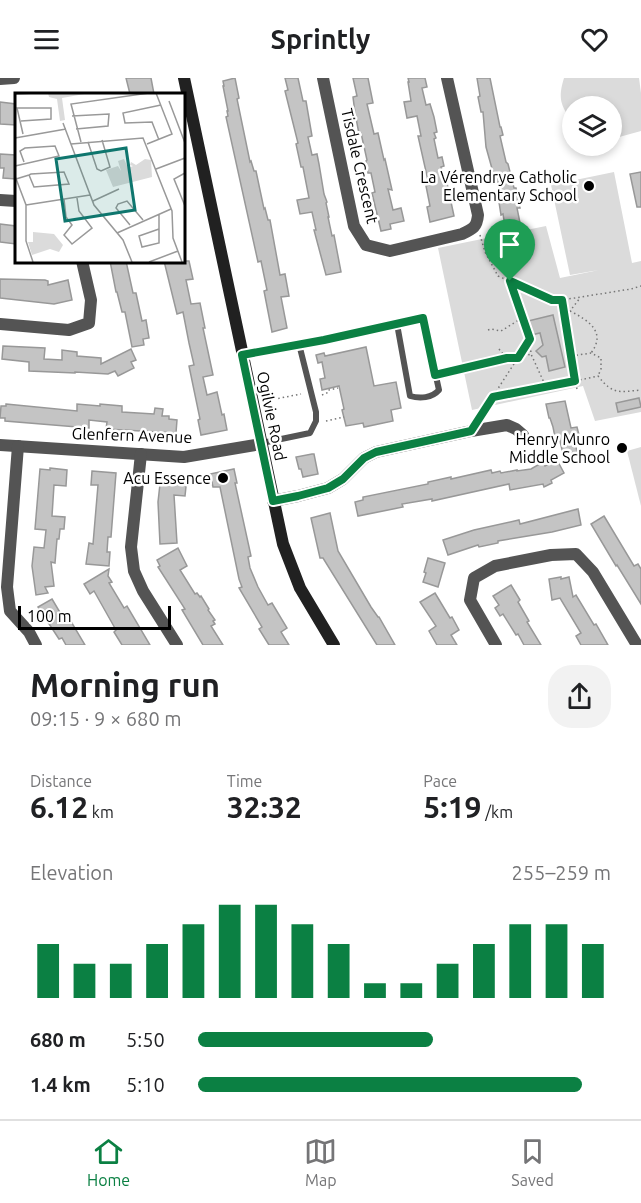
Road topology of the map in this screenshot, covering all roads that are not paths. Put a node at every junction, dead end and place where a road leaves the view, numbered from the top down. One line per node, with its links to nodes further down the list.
1 (0, 78): 2 (street)
2 (14, 78)
3 (184, 78): 12 (street, Ogilvie Road)
4 (323, 78): 5 (street, Tisdale Crescent)
5 (447, 78)
6 (0, 200): 7 (street)
7 (15, 201)
8 (82, 262): 9 (street)
9 (0, 324)
10 (396, 324): 10 (lane); 11 (lane)
11 (299, 344): 12 (lane); 14 (lane)
12 (242, 355): 14 (street, Ogilvie Road)
13 (523, 435): 18 (street)
14 (261, 444): 17 (street, Glenfern Avenue); 18 (street, Ogilvie Road)
15 (0, 445): 16 (street, Glenfern Avenue)
16 (18, 446): 17 (street, Glenfern Avenue); 19 (street)
17 (141, 454): 20 (street)
18 (273, 501): 21 (street, Ogilvie Road)
19 (36, 645)
20 (177, 645)
21 (334, 645)
22 (496, 645): 23 (street)
23 (637, 645)

